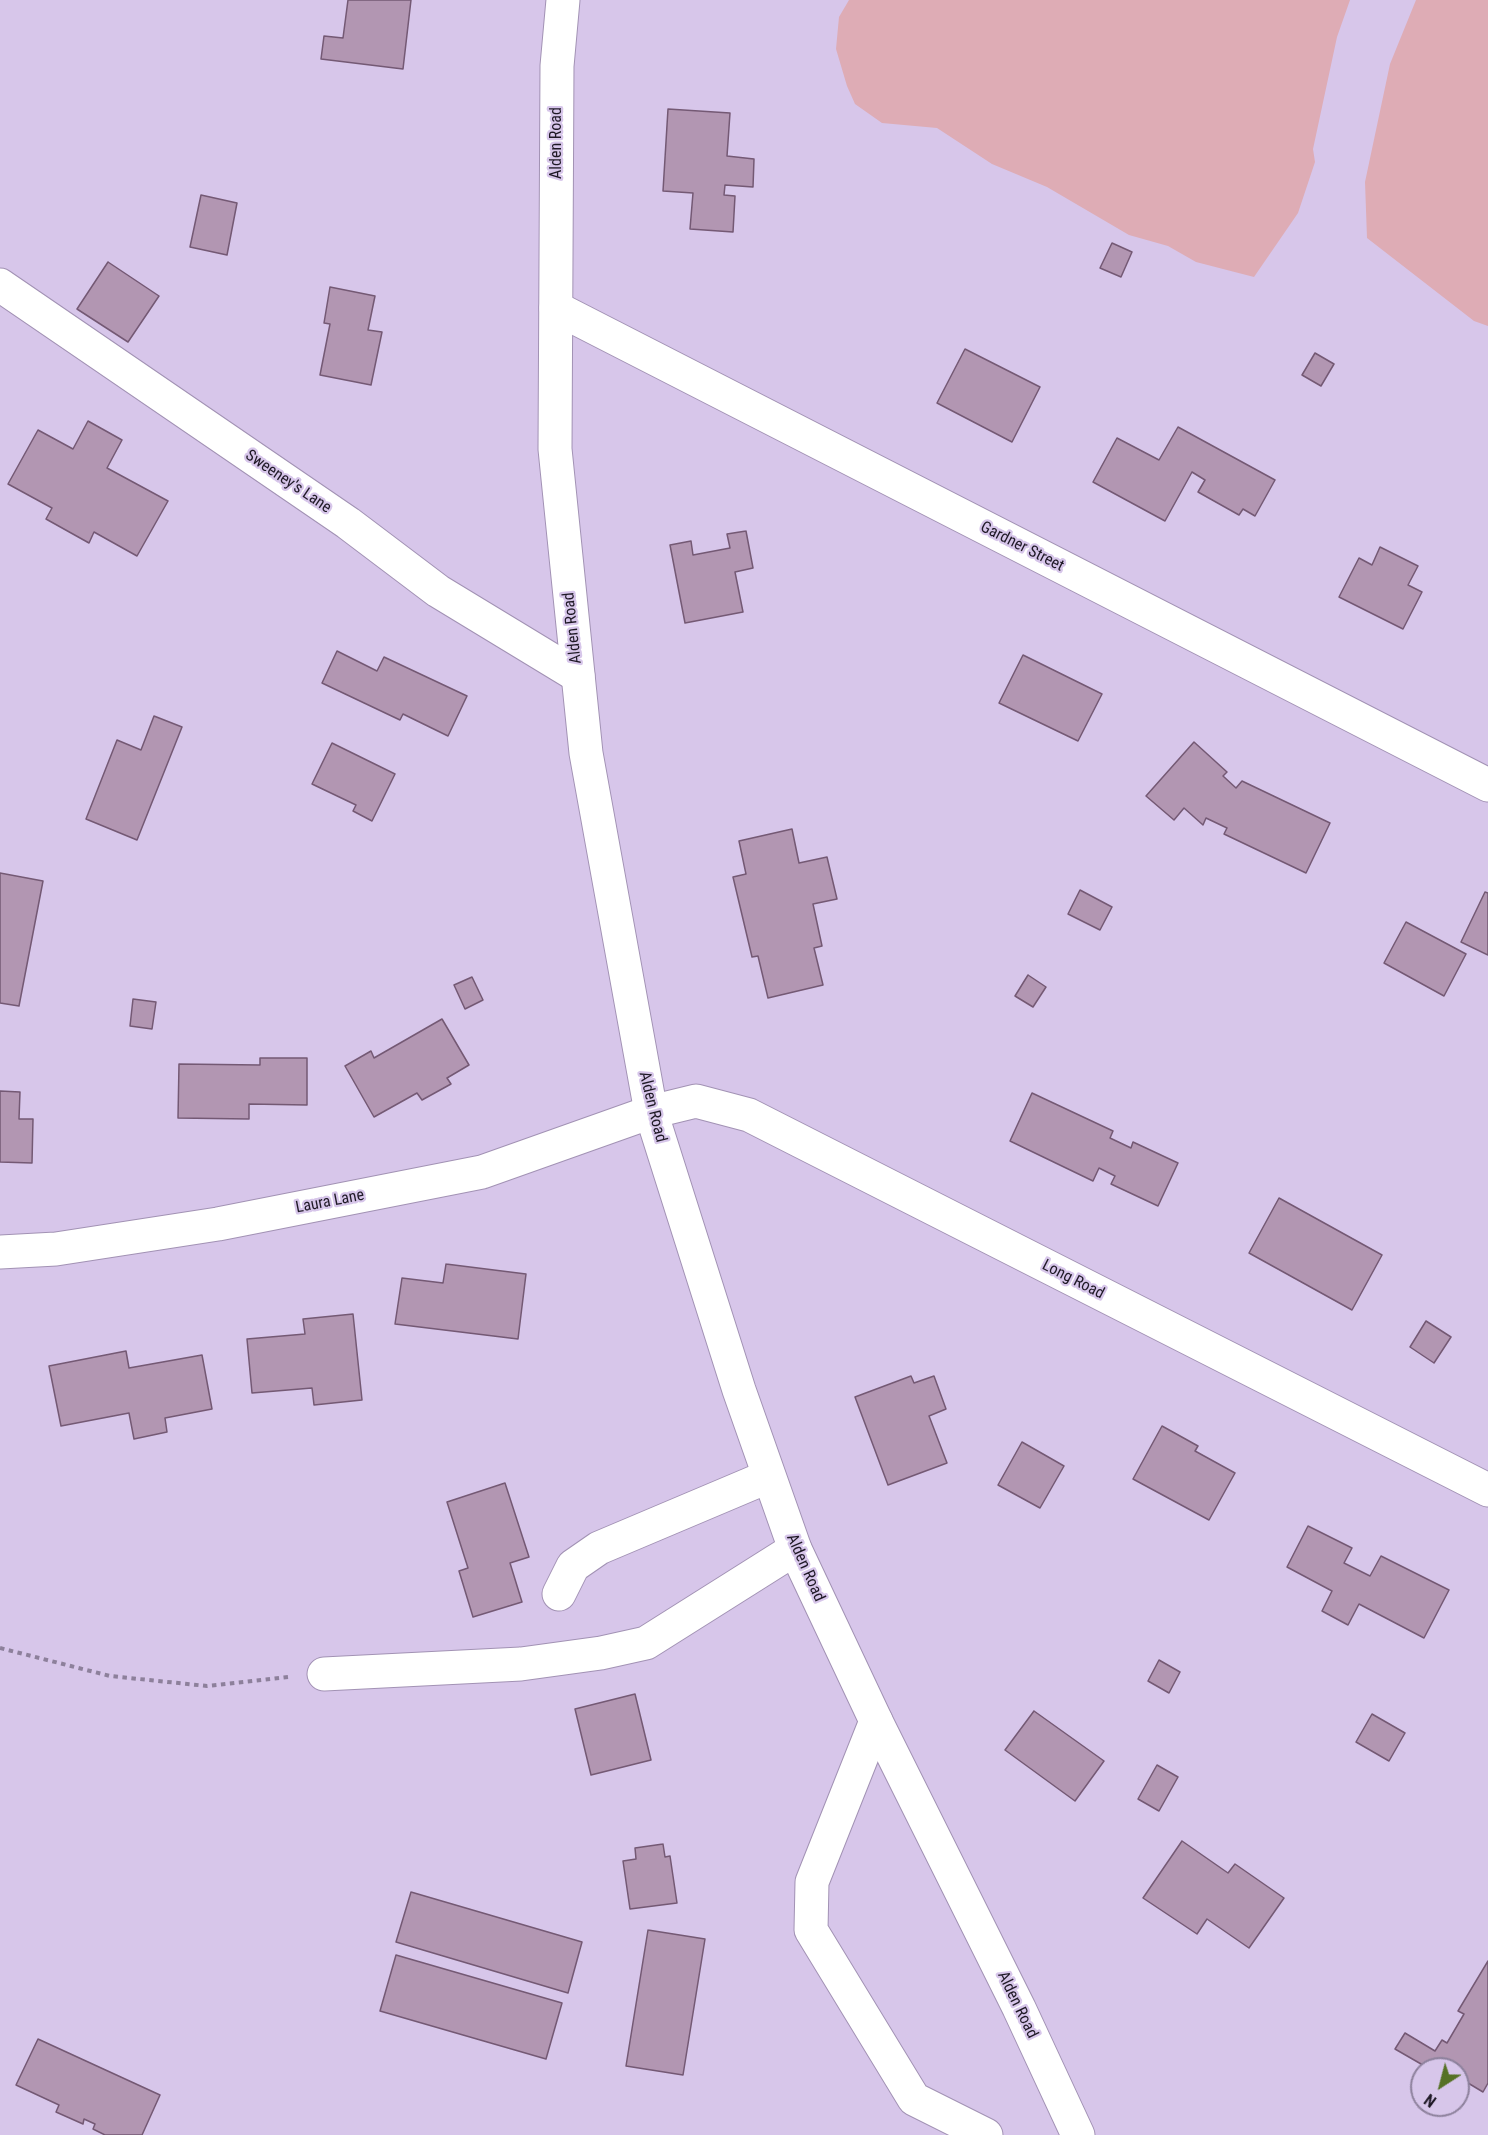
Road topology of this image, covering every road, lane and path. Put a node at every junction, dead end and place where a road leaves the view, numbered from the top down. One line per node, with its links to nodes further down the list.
1 (564, 0): 3 (street, Alden Road)
2 (0, 285): 4 (street, Sweeney's Lane)
3 (556, 308): 4 (street, Alden Road); 5 (street, Gardner Street)
4 (578, 676): 6 (street, Alden Road)
5 (1488, 785)
6 (651, 1112): 7 (street, Laura Lane); 8 (street, Alden Road); 9 (street, Long Road)
7 (0, 1252)
8 (768, 1477): 10 (street, Alden Road); 11 (street)
9 (1488, 1490)
10 (795, 1549): 13 (street); 14 (street, Alden Road)
11 (559, 1593)
12 (0, 1648): 13 (path)
13 (324, 1674)
14 (876, 1721): 15 (street); 16 (street, Alden Road)
15 (986, 2135)
16 (1078, 2135)

